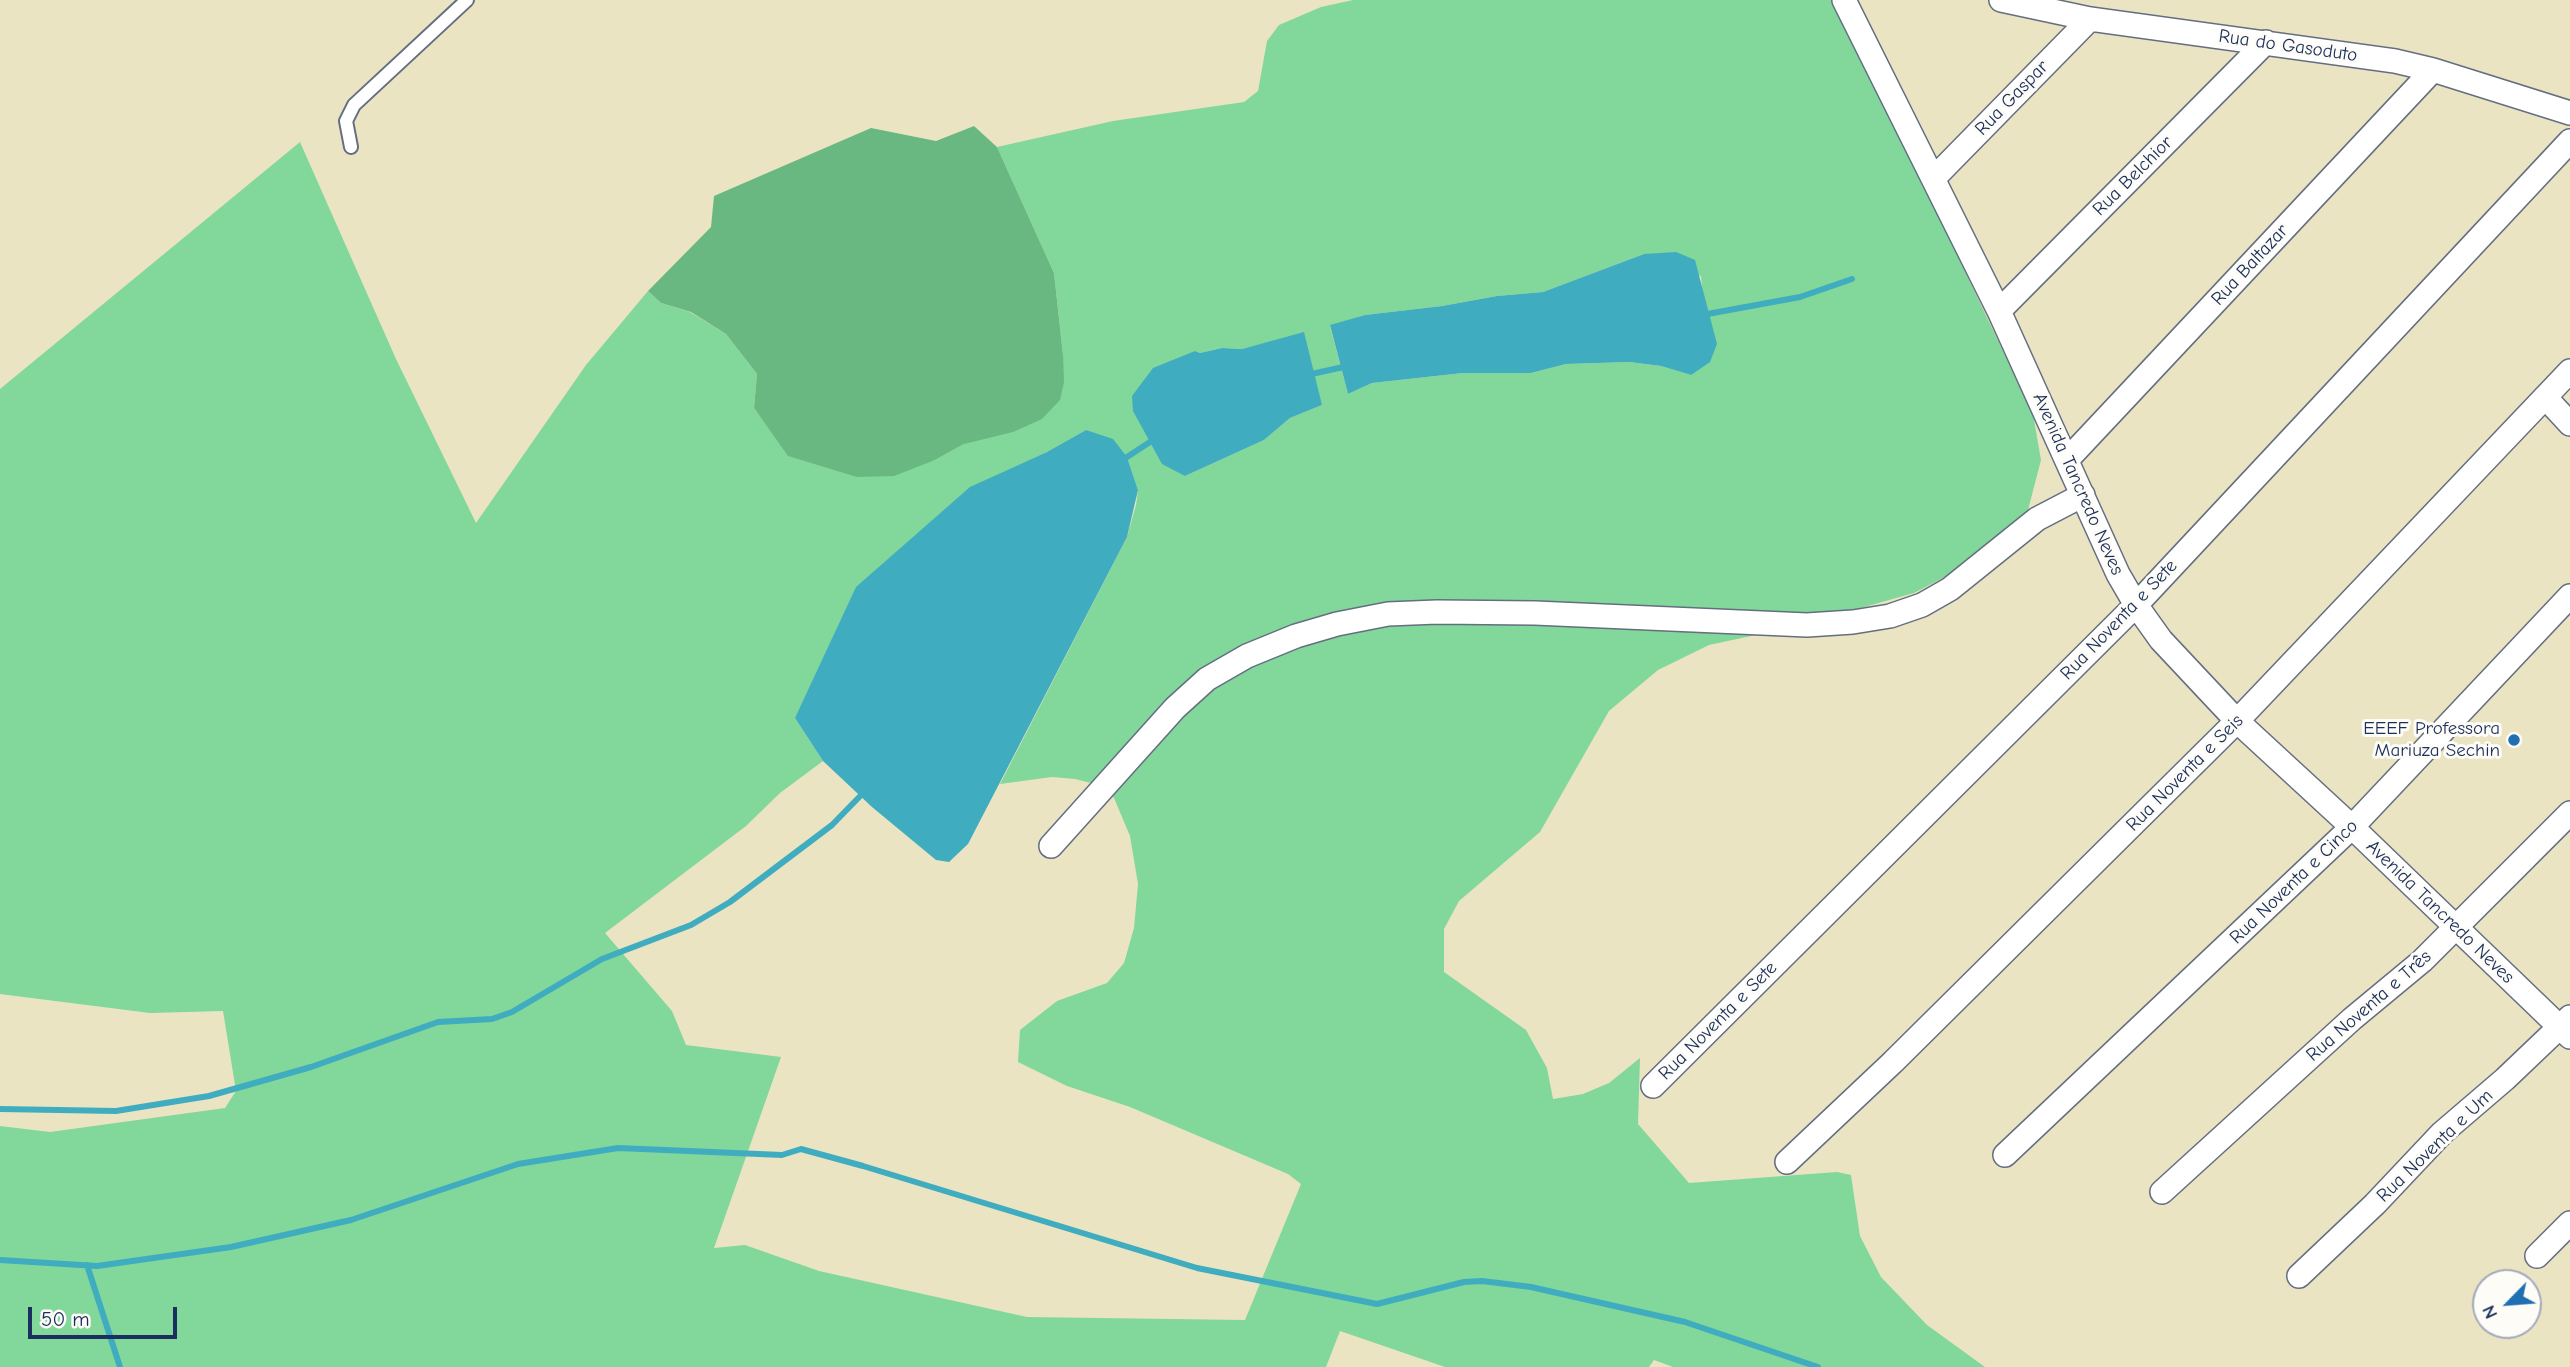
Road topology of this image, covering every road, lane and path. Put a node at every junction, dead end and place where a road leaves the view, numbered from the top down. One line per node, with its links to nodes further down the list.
1 (467, 0): 9 (lane)
2 (1844, 0): 10 (street, Avenida Tancredo Neves)
3 (2001, 0): 4 (street, Rua do Gasoduto)
4 (2091, 19): 5 (street, Rua do Gasoduto); 10 (street, Rua Gaspar)
5 (2266, 42): 6 (street, Rua do Gasoduto); 11 (street, Rua Belchior)
6 (2433, 70): 7 (street, Rua do Gasoduto); 15 (street, Rua Baltazar)
7 (2570, 113)
8 (2570, 141): 18 (street, Rua Noventa e Sete)
9 (351, 147)
10 (1934, 178): 11 (street, Avenida Tancredo Neves)
11 (1999, 311): 15 (street, Avenida Tancredo Neves)
12 (2570, 371): 13 (street, Rua Noventa e Seis)
13 (2545, 397): 14 (street); 19 (street, Rua Noventa e Seis)
14 (2570, 424)
15 (2067, 460): 16 (street, Avenida Tancredo Neves)
16 (2082, 495): 18 (street, Avenida Tancredo Neves); 22 (street)
17 (2570, 596): 21 (street, Rua Noventa e Cinco)
18 (2136, 605): 19 (street, Avenida Tancredo Neves); 25 (street, Rua Noventa e Sete)
19 (2237, 721): 21 (street, Avenida Tancredo Neves); 27 (street, Rua Noventa e Seis)
20 (2570, 813): 23 (street, Rua Noventa e Três)
21 (2352, 827): 23 (street, Avenida Tancredo Neves); 26 (street, Rua Noventa e Cinco)
22 (1051, 846)
23 (2457, 928): 24 (street, Avenida Tancredo Neves); 28 (street, Rua Noventa e Três)
24 (2567, 1027): 31 (street, Rua Noventa e Um)
25 (1653, 1086)
26 (2005, 1155)
27 (1787, 1162)
28 (2162, 1192)
29 (2570, 1223): 30 (street)
30 (2537, 1256)
31 (2299, 1276)

